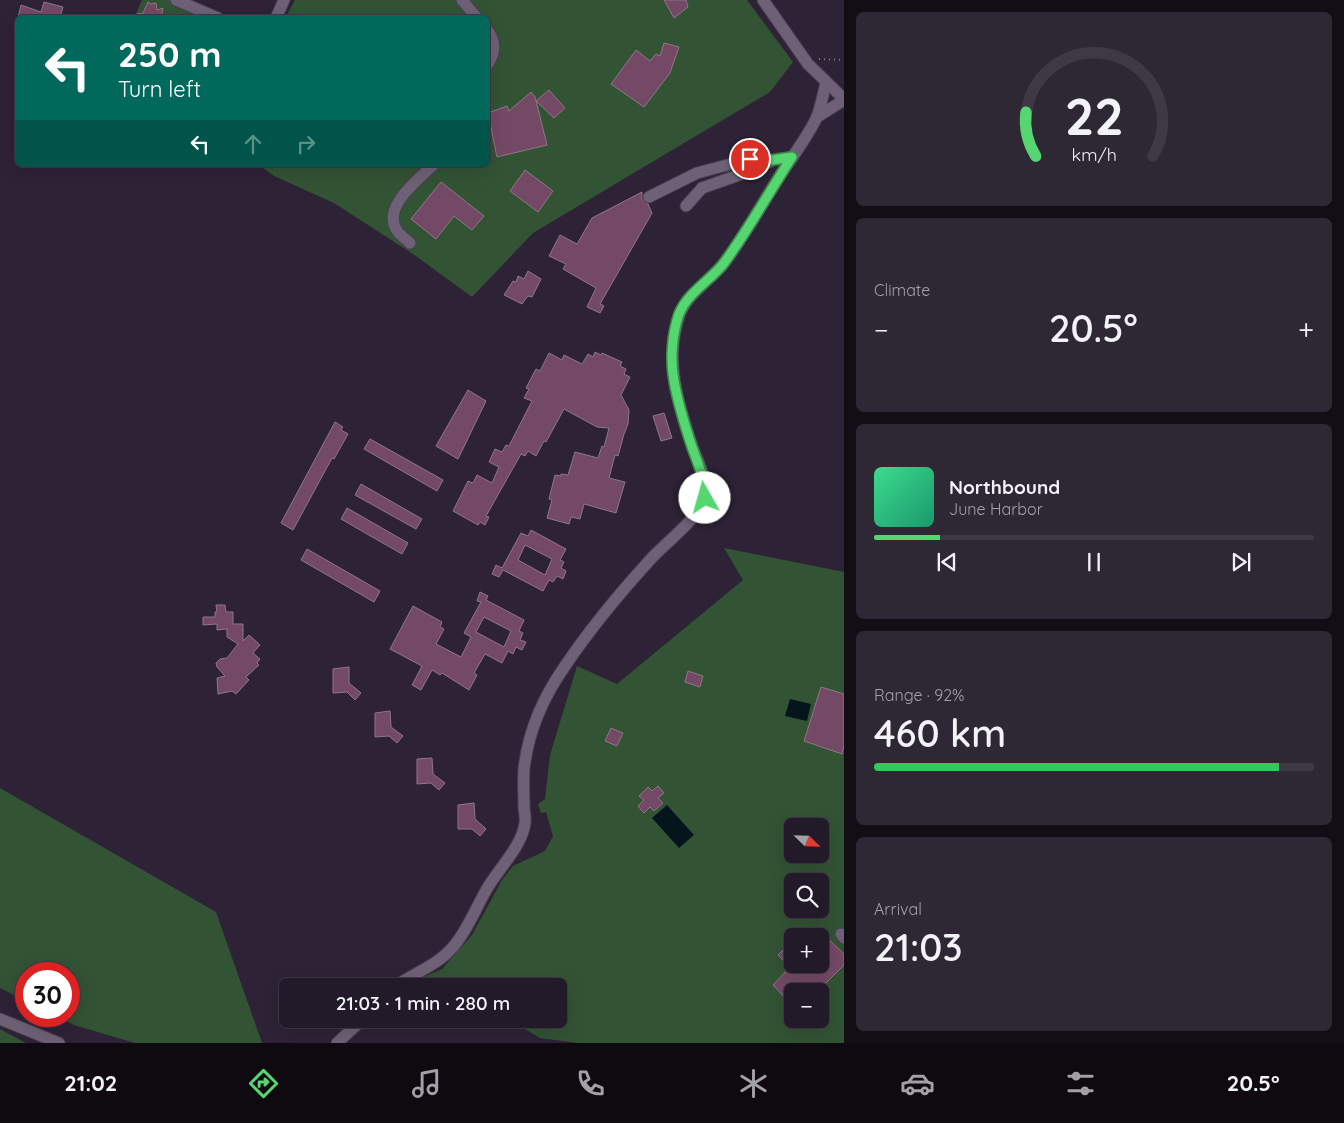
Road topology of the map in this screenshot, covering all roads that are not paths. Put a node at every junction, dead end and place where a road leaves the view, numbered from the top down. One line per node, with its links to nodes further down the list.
1 (176, 0): 5 (street)
2 (284, 0): 6 (street)
3 (462, 0): 7 (street)
4 (763, 0): 10 (street)
5 (211, 15)
6 (277, 15)
7 (474, 15)
8 (490, 33): 9 (street)
9 (490, 60)
10 (826, 83): 11 (street); 12 (street)
11 (844, 100): 12 (street)
12 (817, 117): 13 (street)
13 (792, 157): 14 (street); 21 (street)
14 (772, 160): 16 (street); 17 (street)
15 (431, 167): 20 (street)
16 (697, 173): 17 (street); 18 (street)
17 (702, 188): 19 (street)
18 (649, 197)
19 (686, 206)
20 (410, 243)
21 (410, 978)
22 (0, 1019): 24 (street)
23 (353, 1028): 25 (street)
24 (59, 1043)
25 (337, 1043)

